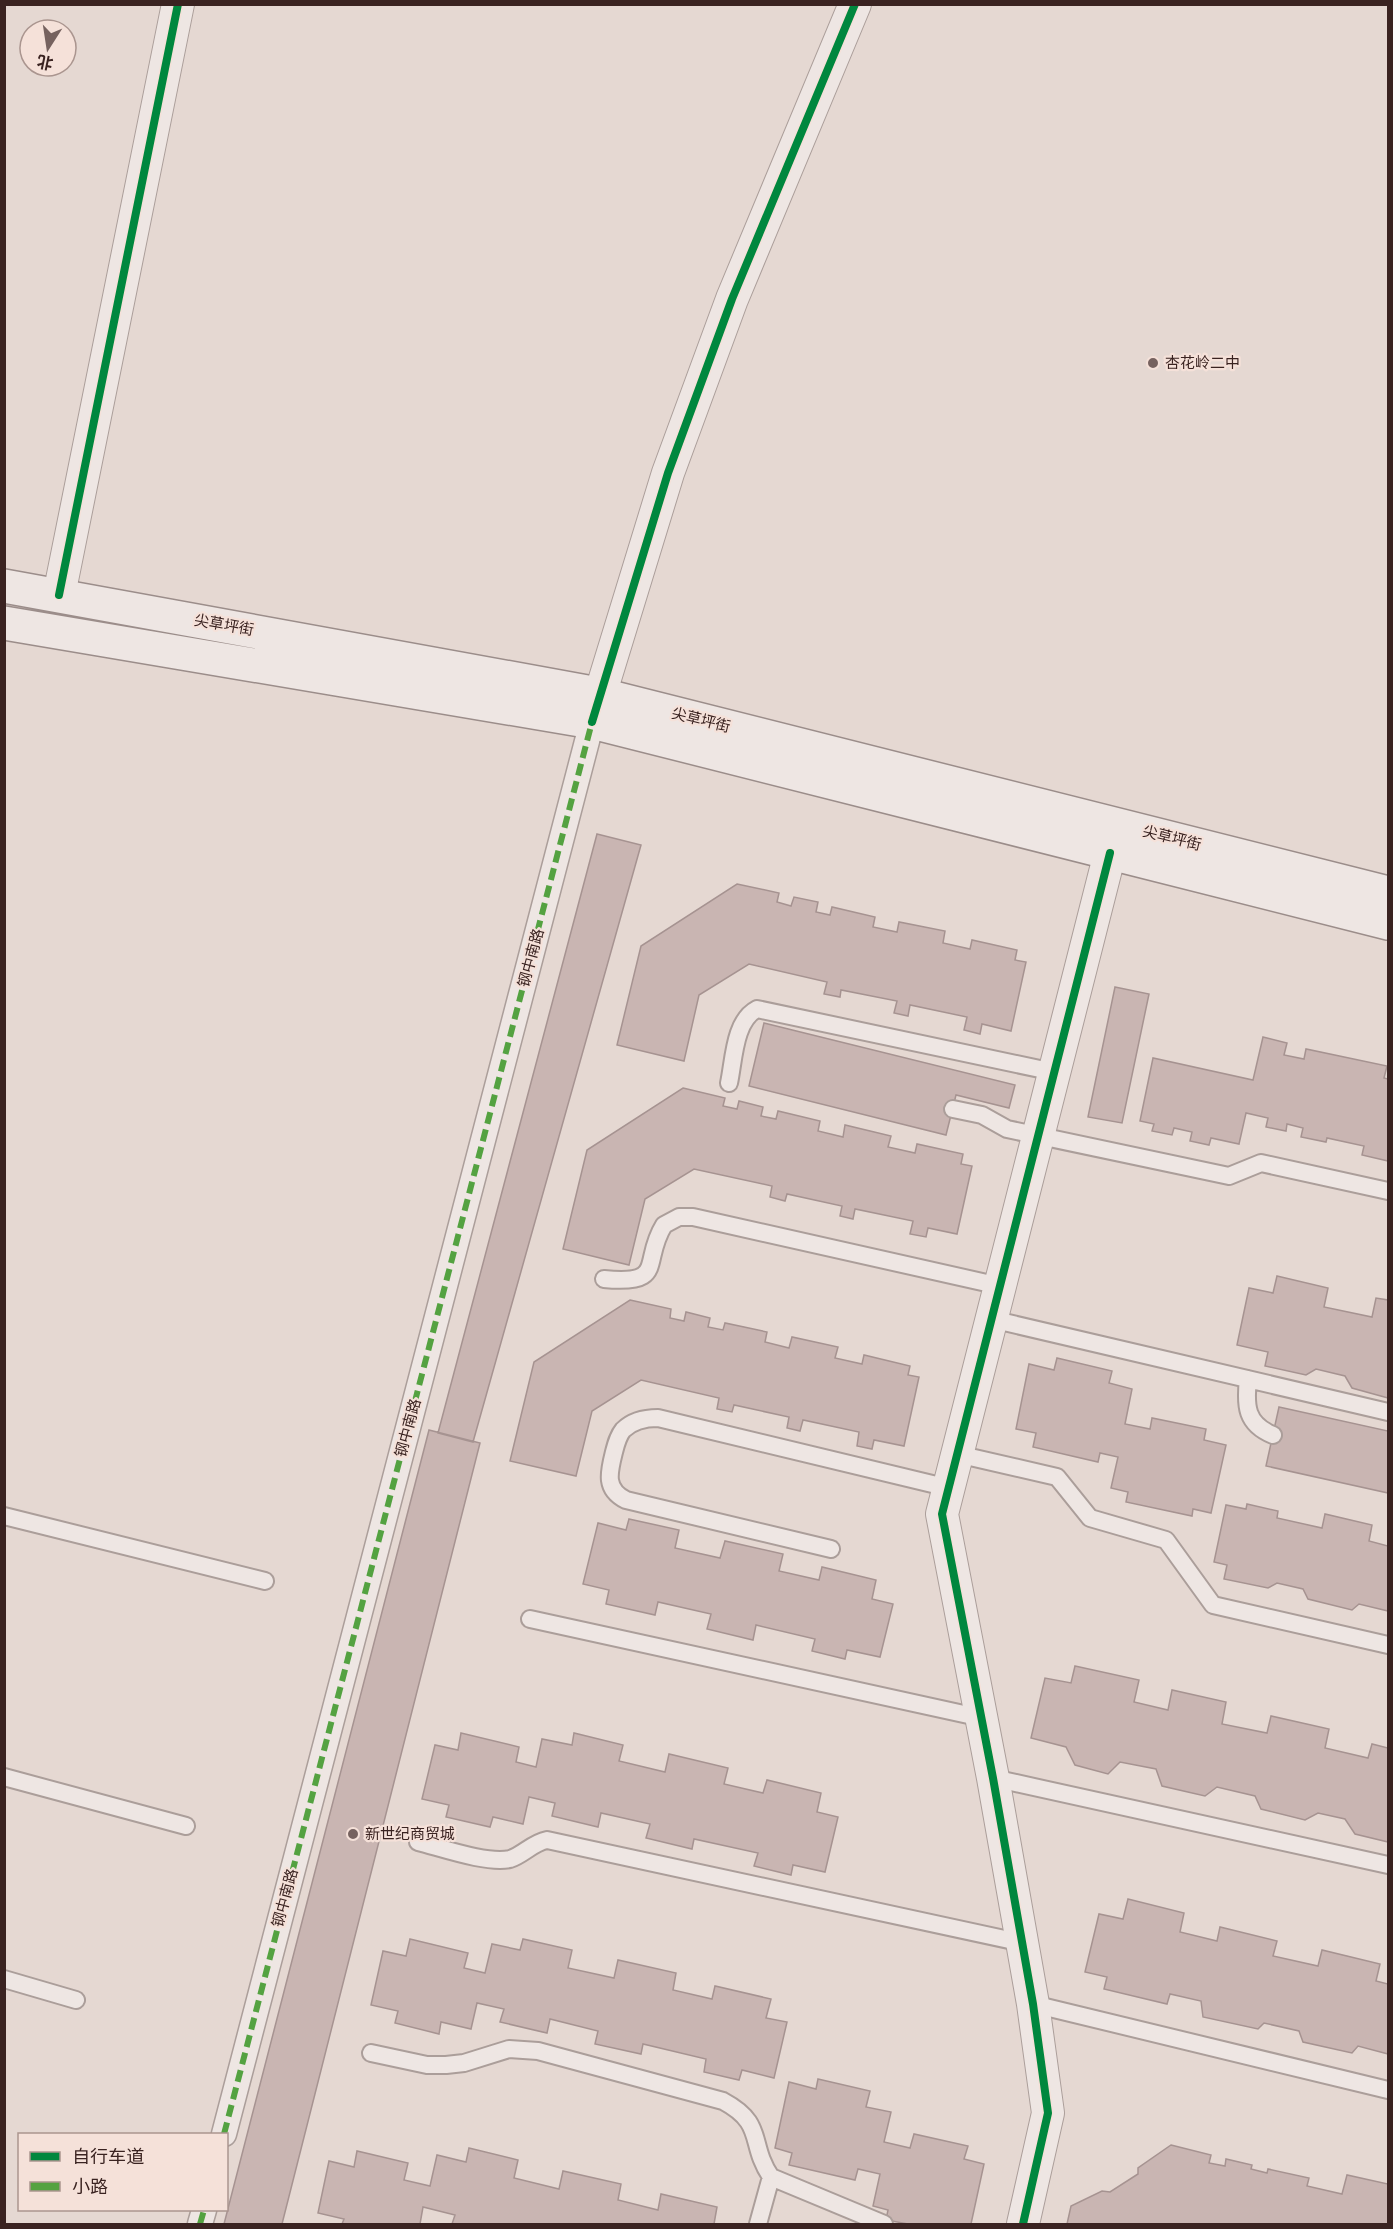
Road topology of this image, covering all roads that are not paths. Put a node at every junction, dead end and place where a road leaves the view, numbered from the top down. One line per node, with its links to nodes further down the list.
1 (178, 4): 4 (street)
2 (855, 4): 6 (street)
3 (4, 586): 4 (main road, 尖草坪街)
4 (59, 595): 6 (main road, 尖草坪街)
5 (4, 623): 6 (main road, 尖草坪街)
6 (595, 708): 7 (main road, 尖草坪街); 8 (main road, 尖草坪街); 40 (street, 钢中南路)
7 (1110, 853): 9 (main road, 尖草坪街); 10 (street)
8 (1389, 893)
9 (1389, 923)
10 (1054, 1072): 11 (lane); 13 (street)
11 (729, 1083)
12 (953, 1109): 13 (lane)
13 (1038, 1136): 14 (lane); 16 (street)
14 (1389, 1191)
15 (604, 1279): 16 (lane)
16 (1000, 1286): 17 (street)
17 (992, 1318): 18 (lane); 21 (street)
18 (1248, 1379): 19 (lane); 20 (lane)
19 (1389, 1412)
20 (1273, 1435)
21 (957, 1454): 22 (street); 27 (lane)
22 (949, 1488): 24 (lane); 28 (street)
23 (4, 1516): 25 (lane)
24 (831, 1549)
25 (265, 1581)
26 (530, 1619): 28 (lane)
27 (1389, 1645)
28 (982, 1718): 30 (street)
29 (4, 1777): 31 (lane)
30 (993, 1778): 33 (lane); 34 (street)
31 (186, 1826)
32 (418, 1842): 34 (lane)
33 (1389, 1865)
34 (1023, 1943): 37 (street)
35 (4, 1979): 36 (lane)
36 (76, 2000)
37 (1033, 2004): 39 (lane); 44 (street)
38 (370, 2053): 41 (lane)
39 (1389, 2090)
40 (224, 2133)
41 (771, 2177): 42 (lane); 43 (lane)
42 (758, 2224)
43 (884, 2224)
44 (1023, 2224)

